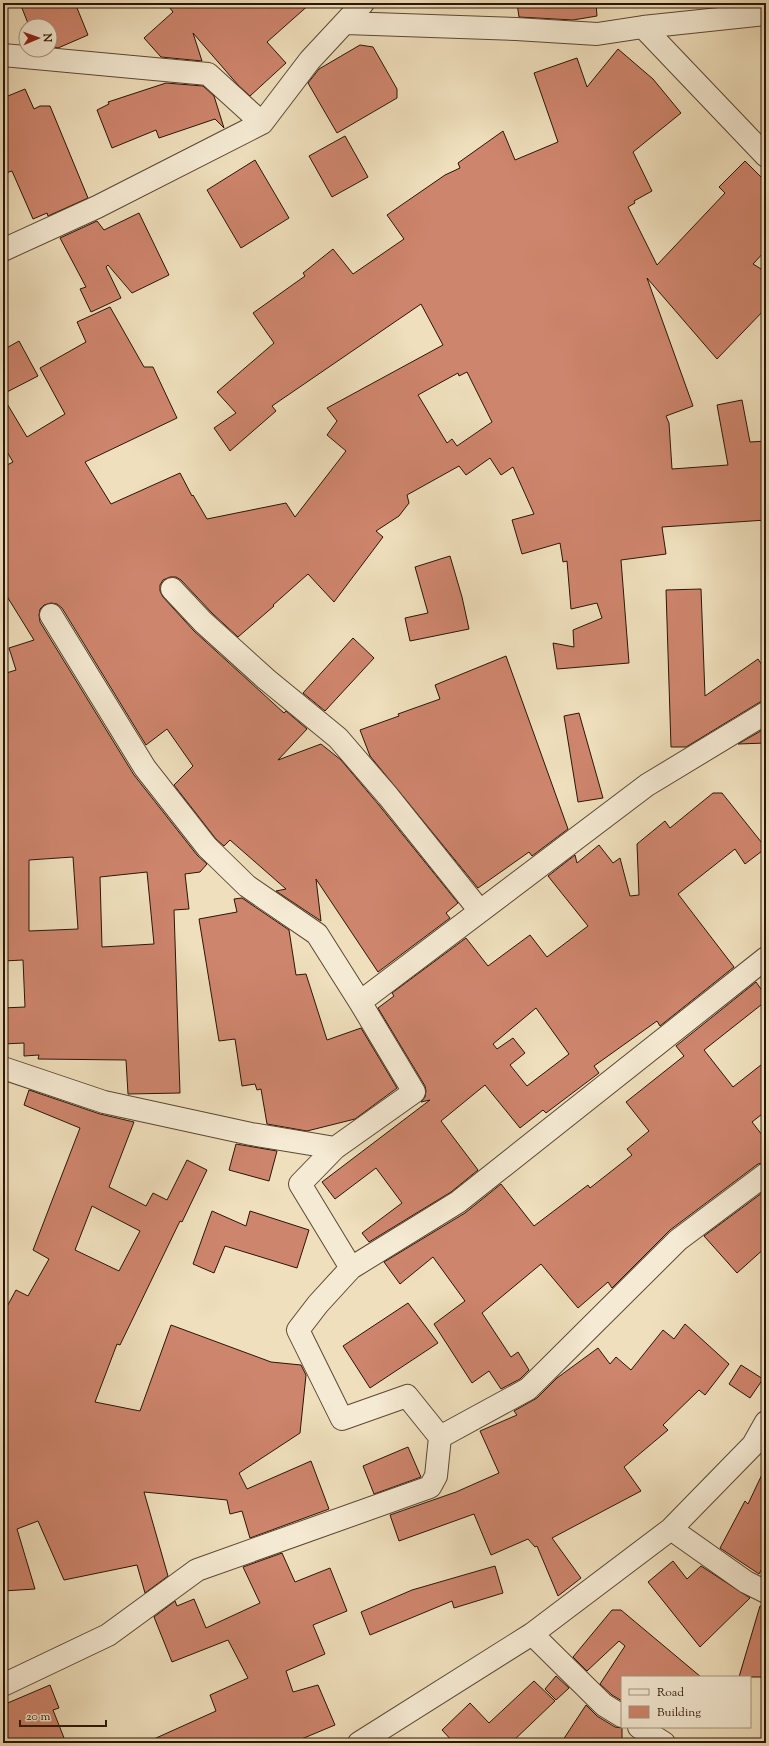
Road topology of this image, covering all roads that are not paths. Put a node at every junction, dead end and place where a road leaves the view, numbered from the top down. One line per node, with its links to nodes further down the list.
1 (363, 3): 3 (street)
2 (766, 14): 4 (street)
3 (345, 23): 4 (street); 6 (street)
4 (643, 27): 7 (street)
5 (3, 55): 6 (street)
6 (262, 123): 8 (street)
7 (766, 156)
8 (3, 250)
9 (172, 589): 12 (street)
10 (51, 615): 14 (street)
11 (766, 713): 12 (street)
12 (480, 911): 14 (street)
13 (766, 958): 18 (street)
14 (360, 1002): 16 (street)
15 (3, 1068): 16 (street)
16 (335, 1148): 18 (street)
17 (766, 1174): 20 (street)
18 (351, 1268): 20 (street)
19 (766, 1422): 21 (street)
20 (440, 1437): 24 (street)
21 (671, 1529): 22 (street); 23 (street)
22 (766, 1592)
23 (532, 1634): 25 (street); 27 (street)
24 (3, 1685)
25 (621, 1715)
26 (641, 1728): 28 (street)
27 (359, 1743)
28 (664, 1743)

